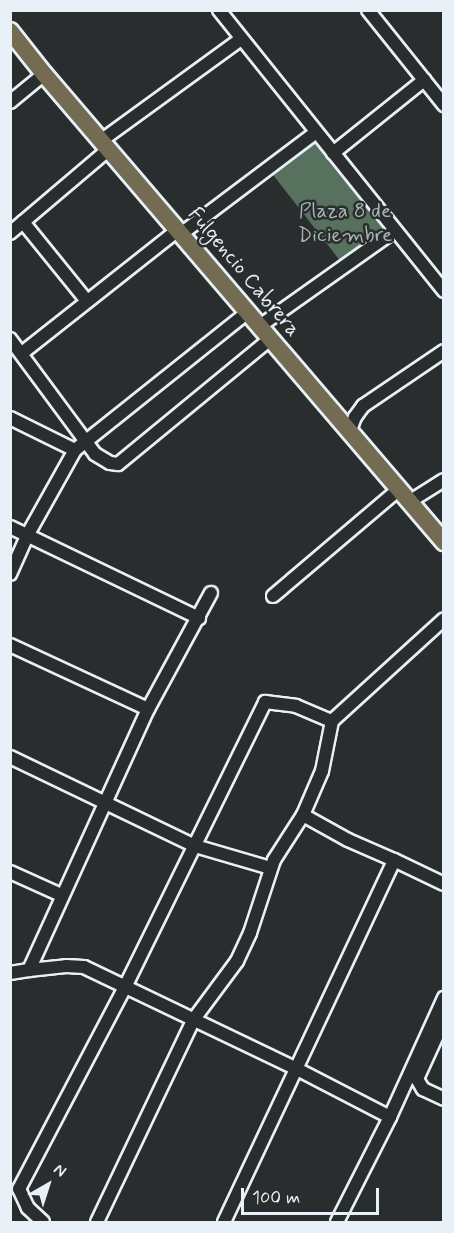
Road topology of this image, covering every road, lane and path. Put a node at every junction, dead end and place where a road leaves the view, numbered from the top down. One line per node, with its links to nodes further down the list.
1 (219, 10): 4 (street)
2 (368, 10): 6 (street)
3 (10, 31): 5 (main road, Fulgencio Cabrera)
4 (241, 39): 9 (street); 10 (street)
5 (44, 74): 7 (street); 10 (main road, Fulgencio Cabrera)
6 (424, 80): 8 (street); 11 (street)
7 (10, 102)
8 (444, 105)
9 (315, 132): 11 (street); 14 (street)
10 (106, 145): 12 (street); 14 (main road, Fulgencio Cabrera)
11 (333, 153): 13 (street)
12 (23, 222): 15 (street); 17 (street)
13 (394, 231): 16 (street); 19 (street)
14 (180, 232): 17 (street); 18 (main road, Fulgencio Cabrera)
15 (10, 233)
16 (444, 291)
17 (87, 301): 22 (street)
18 (248, 312): 19 (main road, Fulgencio Cabrera); 25 (street)
19 (265, 333): 24 (main road, Fulgencio Cabrera); 25 (street)
20 (10, 339): 22 (street)
21 (444, 351): 24 (street)
22 (22, 353): 25 (street)
23 (10, 418): 26 (street)
24 (350, 430): 28 (main road, Fulgencio Cabrera)
25 (86, 441): 26 (street)
26 (75, 450): 30 (street)
27 (444, 480): 28 (street)
28 (404, 496): 31 (main road, Fulgencio Cabrera); 34 (street)
29 (10, 527): 30 (street)
30 (28, 534): 32 (street); 35 (street)
31 (444, 542)
32 (10, 574)
33 (211, 593): 35 (street)
34 (273, 596)
35 (199, 618): 38 (street)
36 (444, 618): 39 (street)
37 (10, 645): 38 (street)
38 (148, 709): 41 (street)
39 (332, 721): 42 (street); 43 (street)
40 (10, 757): 41 (street)
41 (105, 801): 43 (street); 48 (street)
42 (303, 815): 44 (street); 45 (street)
43 (195, 846): 45 (street); 51 (street)
44 (394, 860): 47 (street); 55 (street)
45 (270, 868): 53 (street)
46 (10, 872): 48 (street)
47 (444, 885)
48 (61, 896): 49 (street)
49 (29, 970): 50 (street); 51 (street)
50 (10, 973)
51 (125, 987): 53 (street); 58 (street)
52 (444, 998): 57 (street)
53 (194, 1019): 55 (street); 59 (street)
54 (444, 1020): 56 (street)
55 (295, 1068): 57 (street); 60 (street)
56 (444, 1099)
57 (390, 1117): 61 (street)
58 (41, 1222)
59 (97, 1222)
60 (224, 1222)
61 (337, 1222)

